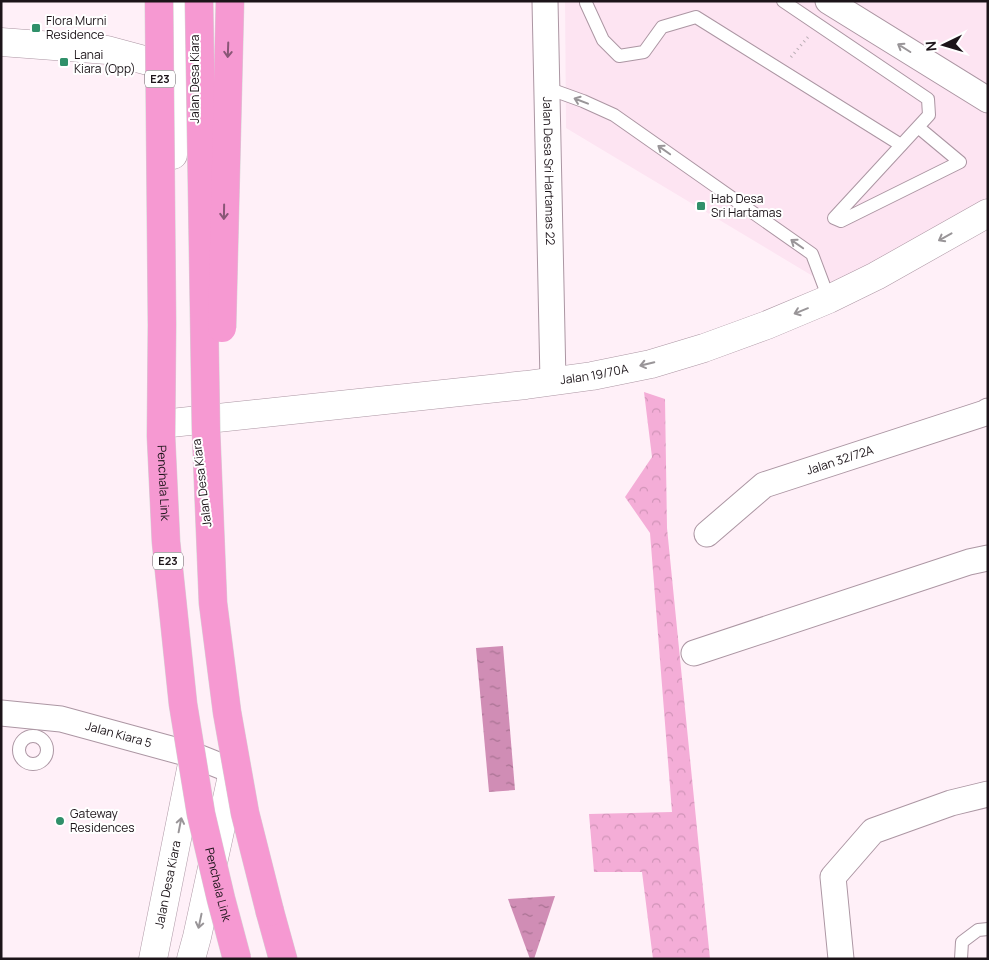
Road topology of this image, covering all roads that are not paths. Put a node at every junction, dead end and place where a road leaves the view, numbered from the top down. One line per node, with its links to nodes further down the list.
1 (159, 1): 34 (highway, Penchala Link / E23, bridge)
2 (176, 1): 11 (main road, Jalan Desa Kiara)
3 (198, 1): 11 (main road, Jalan Desa Kiara); 30 (highway, bridge)
4 (230, 1): 30 (highway, one-way to 30, bridge)
5 (546, 1): 12 (street, Jalan Desa Sri Hartamas 22)
6 (586, 1): 15 (lane)
7 (783, 1): 9 (lane)
8 (831, 2): 9 (lane); 13 (street, one-way to 8)
9 (818, 25): 14 (lane)
10 (1, 42): 11 (main road)
11 (185, 55): 22 (main road, Jalan Desa Kiara)
12 (547, 88): 17 (lane, one-way to 12); 18 (street, Jalan Desa Sri Hartamas 22)
13 (984, 91)
14 (918, 127): 15 (lane); 15 (lane)
15 (901, 145)
16 (988, 213): 17 (main road, Jalan 19/70A, one-way to 17)
17 (829, 299): 19 (main road, Jalan 19/70A, one-way to 19)
18 (552, 341): 19 (street, Jalan Desa Sri Hartamas 22); 20 (street, Jalan Desa Sri Hartamas 22)
19 (553, 381): 20 (main road, Jalan 19/70A)
20 (526, 385): 22 (main road, Jalan 19/70A)
21 (988, 411): 23 (street, Jalan 32/72A)
22 (183, 422): 27 (main road, Jalan Desa Kiara); 28 (main road, Jalan Desa Kiara)
23 (707, 534)
24 (988, 558): 25 (street)
25 (694, 653)
26 (1, 713): 27 (street, Jalan Kiara 5)
27 (194, 756): 28 (street, Jalan Kiara 5); 32 (main road, Jalan Desa Kiara, one-way to 27)
28 (233, 771): 33 (main road, Jalan Desa Kiara, one-way to 33)
29 (988, 794): 36 (street)
30 (270, 912): 35 (highway)
31 (988, 929): 37 (lane)
32 (153, 959)
33 (191, 959)
34 (237, 959)
35 (283, 959)
36 (841, 959)
37 (961, 959)

